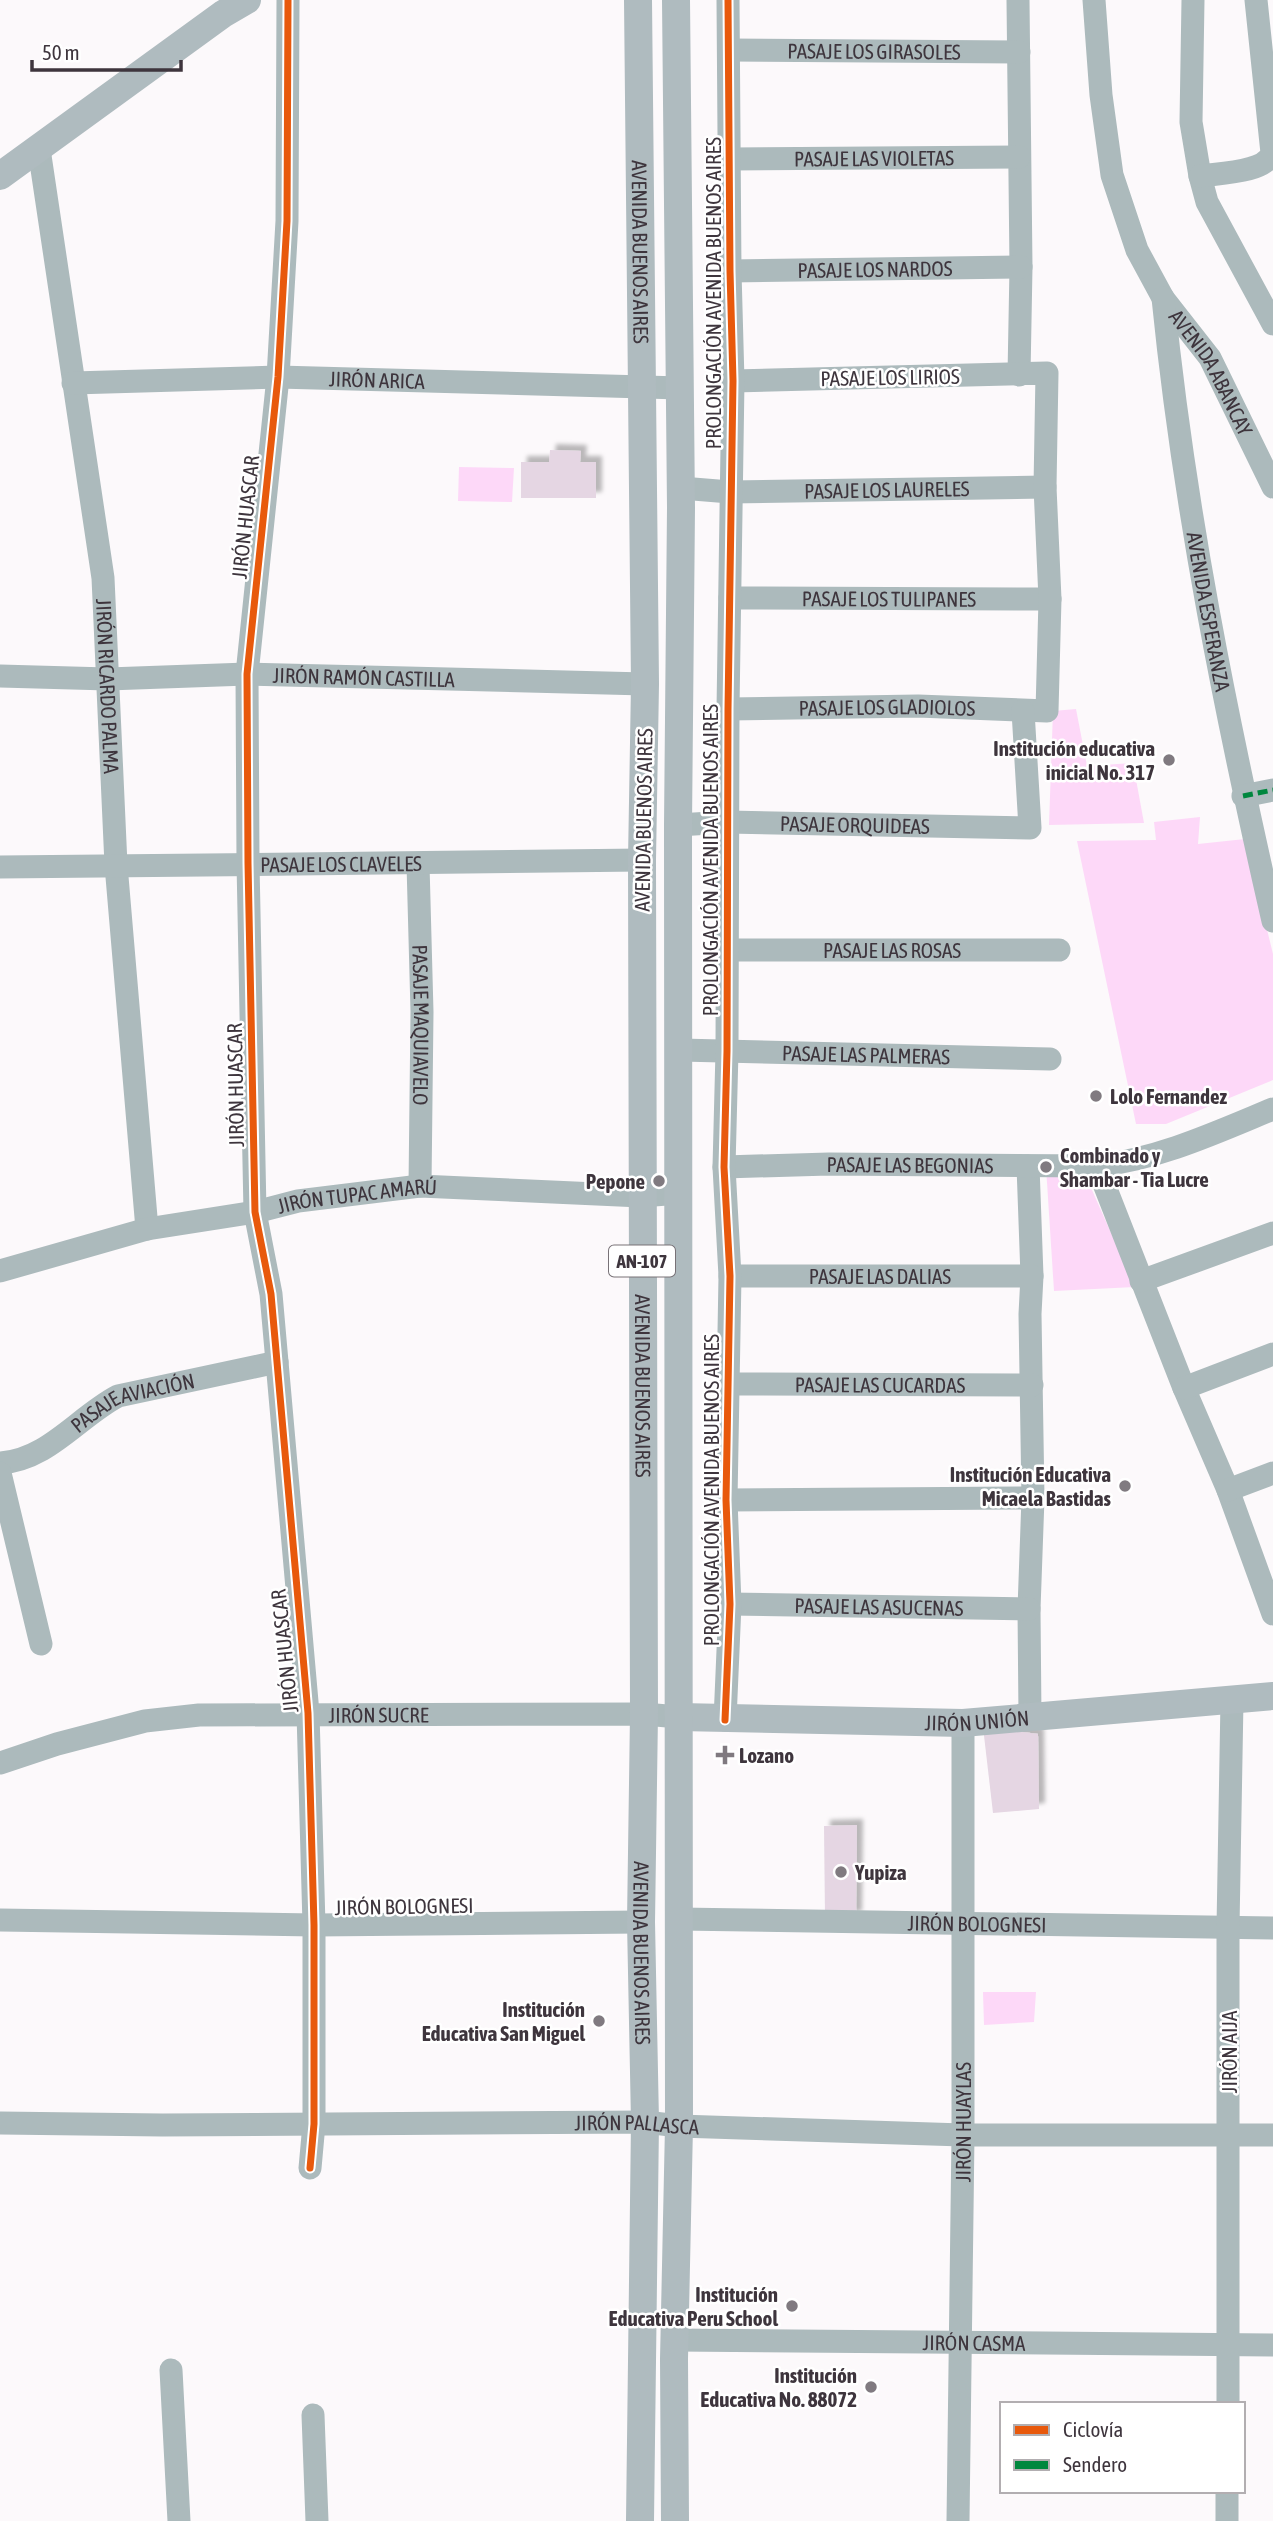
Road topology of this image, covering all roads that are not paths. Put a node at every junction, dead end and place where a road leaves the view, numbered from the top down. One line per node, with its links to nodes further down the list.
1 (247, 0): 10 (main road)
2 (288, 0): 23 (street, JIRÓN HUASCAR)
3 (638, 0): 26 (main road, AVENIDA BUENOS AIRES / AN-107)
4 (676, 0): 27 (main road, AVENIDA BUENOS AIRES / AN-107)
5 (728, 0): 11 (street, PROLONGACIÓN AVENIDA BUENOS AIRES)
6 (1018, 0): 12 (street)
7 (1094, 0): 20 (street)
8 (1193, 0): 17 (street)
9 (1256, 0): 17 (street)
10 (222, 7): 13 (main road)
11 (729, 50): 12 (street, PASAJE LOS GIRASOLES); 15 (street, PROLONGACIÓN AVENIDA BUENOS AIRES)
12 (1019, 52): 14 (street)
13 (39, 149): 16 (main road); 25 (street, JIRÓN RICARDO PALMA)
14 (1019, 158): 15 (street, PASAJE LAS VIOLETAS); 18 (street)
15 (730, 159): 19 (street, PROLONGACIÓN AVENIDA BUENOS AIRES)
16 (0, 176)
17 (1200, 176): 21 (street)
18 (1021, 267): 19 (street, PASAJE LOS NARDOS); 22 (street)
19 (730, 271): 24 (street, PROLONGACIÓN AVENIDA BUENOS AIRES)
20 (1163, 298): 29 (street, AVENIDA ABANCAY); 41 (street, AVENIDA ESPERANZA)
21 (1273, 324)
22 (1019, 374): 24 (street, PASAJE LOS LIRIOS); 28 (street, PASAJE LOS LIRIOS)
23 (278, 377): 25 (street, JIRÓN ARICA); 26 (street, JIRÓN ARICA); 34 (street, JIRÓN HUASCAR)
24 (733, 381): 31 (street, PROLONGACIÓN AVENIDA BUENOS AIRES)
25 (74, 383): 36 (street, JIRÓN RICARDO PALMA)
26 (642, 388): 27 (street, JIRÓN ARICA); 37 (main road, AVENIDA BUENOS AIRES / AN-107)
27 (681, 388): 30 (main road, AVENIDA BUENOS AIRES / AN-107)
28 (1045, 487): 31 (street, PASAJE LOS LAURELES); 33 (street)
29 (1273, 487)
30 (681, 488): 31 (street, PASAJE LOS LAURELES); 43 (main road, AVENIDA BUENOS AIRES / AN-107)
31 (730, 492): 32 (street, PROLONGACIÓN AVENIDA BUENOS AIRES)
32 (730, 598): 33 (street, PASAJE LOS TULIPANES); 38 (street, PROLONGACIÓN AVENIDA BUENOS AIRES)
33 (1050, 599): 39 (street, PASAJE LOS GLADIOLOS)
34 (247, 674): 36 (street, JIRÓN RAMÓN CASTILLA); 37 (street, JIRÓN RAMÓN CASTILLA); 45 (street, JIRÓN HUASCAR)
35 (0, 676): 36 (street, JIRÓN RAMÓN CASTILLA)
36 (108, 679): 47 (street, JIRÓN RICARDO PALMA)
37 (645, 684): 44 (main road, AVENIDA BUENOS AIRES / AN-107)
38 (728, 709): 39 (street, PASAJE LOS GLADIOLOS); 42 (street, PROLONGACIÓN AVENIDA BUENOS AIRES)
39 (1023, 710): 42 (street, PASAJE ORQUIDEAS)
40 (1273, 790): 41 (street)
41 (1243, 796): 49 (street, AVENIDA ESPERANZA)
42 (727, 822): 43 (street, PASAJE ORQUIDEAS); 50 (street, PROLONGACIÓN AVENIDA BUENOS AIRES)
43 (678, 825): 52 (main road, AVENIDA BUENOS AIRES / AN-107)
44 (642, 859): 46 (street, PASAJE LOS CLAVELES); 61 (main road, AVENIDA BUENOS AIRES / AN-107)
45 (248, 863): 46 (street, PASAJE LOS CLAVELES); 47 (street, PASAJE LOS CLAVELES); 62 (street, JIRÓN HUASCAR)
46 (418, 864): 59 (street, PASAJE MAQUIAVELO)
47 (116, 865): 48 (street, PASAJE LOS CLAVELES); 63 (street, JIRÓN RICARDO PALMA)
48 (0, 867)
49 (1273, 921)
50 (726, 950): 51 (street, PASAJE LAS ROSAS); 53 (street, PROLONGACIÓN AVENIDA BUENOS AIRES)
51 (1059, 950)
52 (680, 1050): 53 (street, PASAJE LAS PALMERAS); 60 (main road, AVENIDA BUENOS AIRES / AN-107)
53 (727, 1051): 54 (street, PASAJE LAS PALMERAS); 58 (street, PROLONGACIÓN AVENIDA BUENOS AIRES)
54 (1051, 1059)
55 (1273, 1110): 57 (street, PASAJE LAS BEGONIAS)
56 (1028, 1166): 57 (street, PASAJE LAS BEGONIAS); 58 (street, PASAJE LAS BEGONIAS); 67 (street)
57 (1097, 1166): 68 (street)
58 (724, 1167): 66 (street, PROLONGACIÓN AVENIDA BUENOS AIRES)
59 (420, 1186): 61 (street, JIRÓN TUPAC AMARÚ); 62 (street, JIRÓN TUPAC AMARÚ)
60 (680, 1193): 61 (street, JIRÓN TUPAC AMARÚ); 88 (main road, AVENIDA BUENOS AIRES / AN-107)
61 (641, 1196): 87 (main road, AVENIDA BUENOS AIRES / AN-107)
62 (254, 1212): 63 (street, JIRÓN TUPAC AMARÚ); 70 (street, JIRÓN HUASCAR)
63 (147, 1228): 65 (street, JIRÓN TUPAC AMARÚ)
64 (1273, 1233): 68 (street)
65 (0, 1271)
66 (730, 1276): 67 (street, PASAJE LAS DALIAS); 71 (street, PROLONGACIÓN AVENIDA BUENOS AIRES)
67 (1032, 1276): 72 (street)
68 (1141, 1281): 73 (street)
69 (1273, 1354): 73 (street)
70 (277, 1362): 74 (street, PASAJE AVIACIÓN); 86 (street, JIRÓN HUASCAR)
71 (728, 1384): 72 (street, PASAJE LAS CUCARDAS); 79 (street, PROLONGACIÓN AVENIDA BUENOS AIRES)
72 (1032, 1385): 78 (street)
73 (1184, 1388): 77 (street)
74 (0, 1463)
75 (1273, 1473): 77 (street)
76 (0, 1474): 83 (street)
77 (1227, 1490): 80 (street)
78 (1033, 1498): 79 (street); 82 (street)
79 (726, 1500): 81 (street, PROLONGACIÓN AVENIDA BUENOS AIRES)
80 (1271, 1600)
81 (730, 1604): 82 (street, PASAJE LAS ASUCENAS); 90 (street, PROLONGACIÓN AVENIDA BUENOS AIRES)
82 (1029, 1609): 89 (street)
83 (41, 1644)
84 (1273, 1696): 85 (main road, JIRÓN UNIÓN)
85 (1232, 1700): 89 (main road, JIRÓN UNIÓN); 98 (street, JIRÓN AIJA)
86 (308, 1713): 87 (street, JIRÓN SUCRE); 92 (street, JIRÓN SUCRE); 97 (street, JIRÓN HUASCAR)
87 (643, 1714): 88 (street, JIRÓN SUCRE); 95 (main road, AVENIDA BUENOS AIRES / AN-107)
88 (679, 1717): 90 (main road, JIRÓN UNIÓN); 93 (main road, AVENIDA BUENOS AIRES / AN-107)
89 (1030, 1717): 91 (main road, JIRÓN UNIÓN)
90 (725, 1720): 91 (main road, JIRÓN UNIÓN)
91 (963, 1723): 96 (street, JIRÓN HUAYLAS)
92 (0, 1763)
93 (679, 1919): 96 (street, JIRÓN BOLOGNESI); 103 (main road, AVENIDA BUENOS AIRES / AN-107)
94 (0, 1920): 97 (street, JIRÓN BOLOGNESI)
95 (641, 1922): 97 (street, JIRÓN BOLOGNESI); 100 (main road, AVENIDA BUENOS AIRES / AN-107)
96 (962, 1924): 98 (street, JIRÓN BOLOGNESI); 105 (street, JIRÓN HUAYLAS)
97 (314, 1925): 102 (street, JIRÓN HUASCAR)
98 (1228, 1927): 99 (street, JIRÓN BOLOGNESI); 104 (street, JIRÓN AIJA)
99 (1273, 1928)
100 (645, 2122): 102 (street, JIRÓN PALLASCA); 103 (street, JIRÓN PALLASCA); 118 (main road, AVENIDA BUENOS AIRES / AN-107)
101 (0, 2123): 102 (street, JIRÓN PALLASCA)
102 (314, 2124): 107 (street, JIRÓN HUASCAR)
103 (678, 2126): 105 (street, JIRÓN PALLASCA); 108 (main road, AVENIDA BUENOS AIRES / AN-107)
104 (1229, 2134): 105 (street, JIRÓN PALLASCA); 106 (street, JIRÓN PALLASCA); 110 (street, JIRÓN AIJA)
105 (963, 2135): 109 (street, JIRÓN HUAYLAS)
106 (1273, 2135)
107 (310, 2168)
108 (675, 2340): 109 (street, JIRÓN CASMA); 119 (main road, AVENIDA BUENOS AIRES / AN-107)
109 (960, 2342): 110 (street, JIRÓN CASMA); 120 (street, JIRÓN HUAYLAS)
110 (1228, 2345): 111 (street, JIRÓN CASMA); 113 (street, JIRÓN AIJA)
111 (1273, 2345)
112 (171, 2370): 116 (street)
113 (1227, 2402)
114 (313, 2415): 117 (street)
115 (1227, 2493): 121 (street)
116 (179, 2521)
117 (317, 2521)
118 (640, 2521)
119 (675, 2521)
120 (958, 2521)
121 (1227, 2521)

